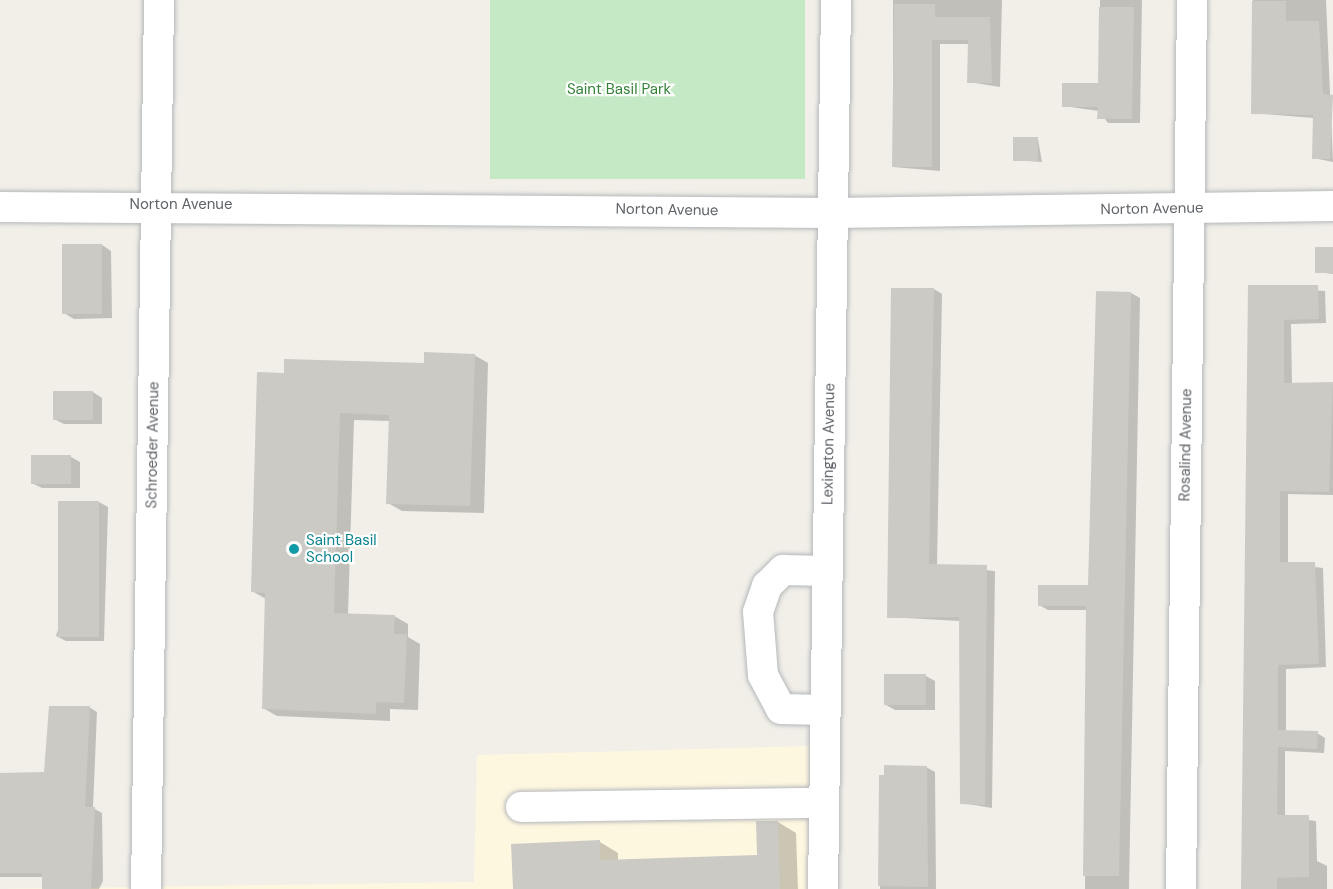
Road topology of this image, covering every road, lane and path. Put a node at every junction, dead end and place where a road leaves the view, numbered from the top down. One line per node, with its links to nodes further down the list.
1 (159, 0): 4 (street, Schroeder Avenue)
2 (836, 0): 8 (street, Lexington Avenue)
3 (1192, 0): 7 (street, Rosalind Avenue)
4 (157, 205): 6 (street, Norton Avenue); 8 (street, Norton Avenue); 13 (street, Schroeder Avenue)
5 (1333, 206): 7 (street, Norton Avenue)
6 (0, 207)
7 (1190, 208): 8 (street, Norton Avenue); 15 (street, Rosalind Avenue)
8 (833, 213): 9 (street, Lexington Avenue)
9 (826, 571): 10 (street, Lexington Avenue); 10 (street)
10 (825, 710): 11 (street, Lexington Avenue)
11 (824, 803): 12 (street); 14 (street, Lexington Avenue)
12 (521, 807)
13 (146, 889)
14 (823, 889)
15 (1181, 889)

